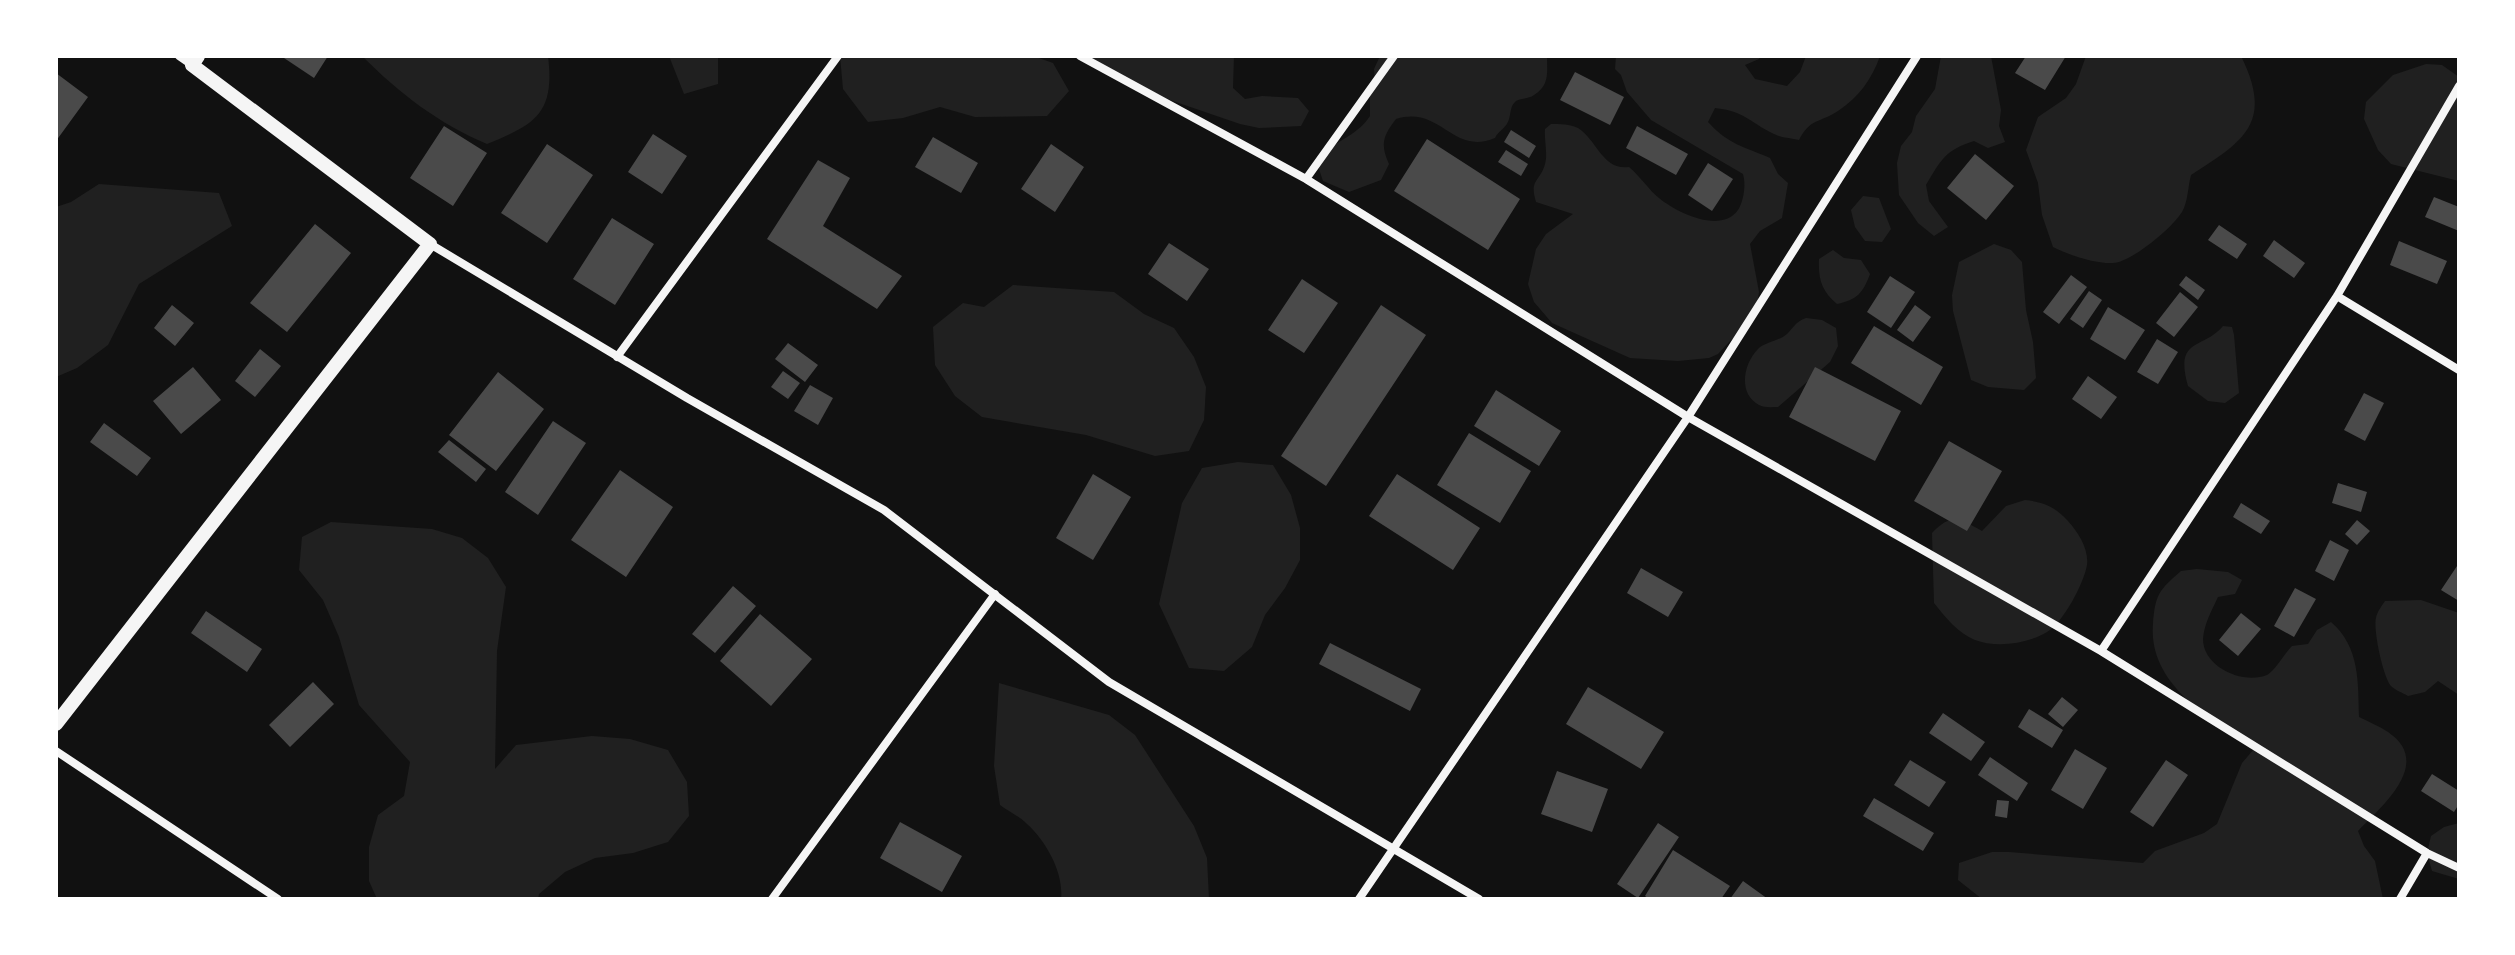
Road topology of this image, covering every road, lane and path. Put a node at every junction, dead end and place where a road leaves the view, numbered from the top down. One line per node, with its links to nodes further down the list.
1 (838, 56): 10 (street)
2 (1080, 56): 7 (street)
3 (1394, 56): 7 (street)
4 (1917, 56): 12 (street)
5 (190, 59): 8 (street)
6 (2459, 86): 9 (street)
7 (1306, 179): 12 (street)
8 (430, 244): 10 (street); 15 (street)
9 (2337, 296): 11 (street); 14 (street)
10 (617, 357): 13 (street)
11 (2459, 370)
12 (1688, 417): 14 (street); 17 (street)
13 (995, 594): 17 (street); 21 (street)
14 (2101, 651): 18 (street)
15 (56, 724)
16 (56, 751): 20 (street)
17 (1393, 848): 22 (street); 23 (street)
18 (2427, 853): 19 (street); 24 (street)
19 (2459, 868)
20 (278, 899)
21 (772, 899)
22 (1359, 899)
23 (1479, 899)
24 (2400, 899)

